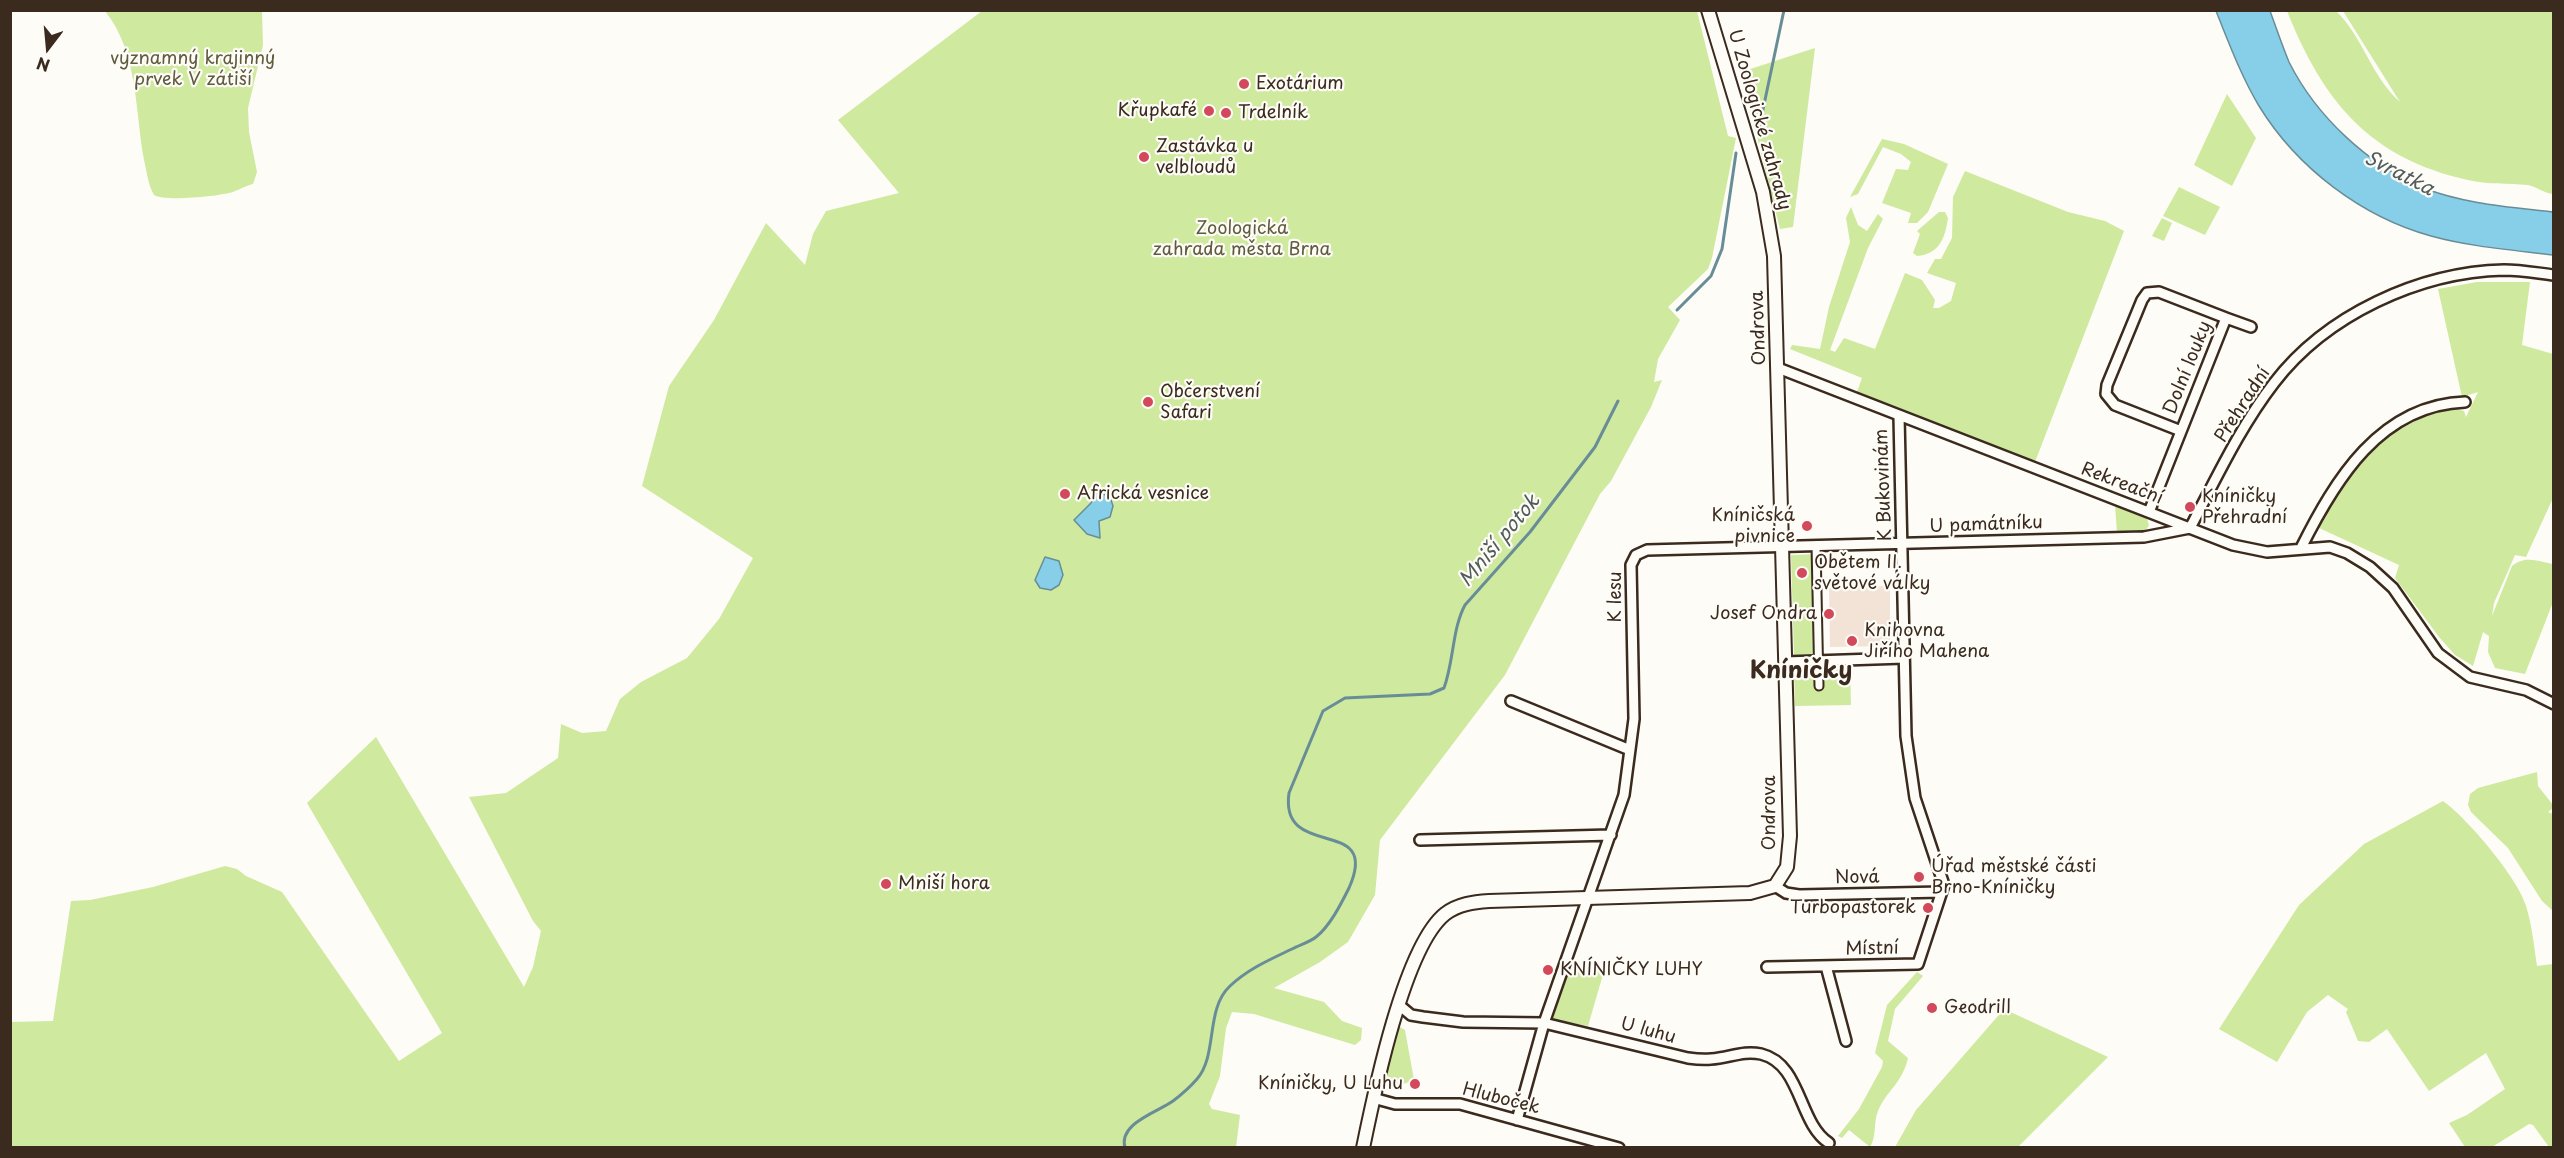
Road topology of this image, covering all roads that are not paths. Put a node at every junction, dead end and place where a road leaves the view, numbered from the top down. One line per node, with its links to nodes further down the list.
1 (1708, 10): 2 (street, U Zoologické zahrady)
2 (1772, 239): 6 (street, Ondrova)
3 (2553, 275): 11 (street, Přehradní)
4 (2226, 318): 5 (street, Dolní louky); 9 (street, Dolní louky); 9 (street, Dolní louky)
5 (2251, 327)
6 (1778, 368): 8 (street, Rekreační); 14 (street, Ondrova)
7 (2465, 402): 15 (street)
8 (1899, 416): 10 (street, Rekreační); 12 (street, K Bukovinám)
9 (2181, 431): 10 (street, Dolní louky)
10 (2149, 512): 11 (street, Rekreační)
11 (2190, 528): 12 (street, U památníku); 15 (street, Rekreační)
12 (1902, 544): 13 (street, U památníku); 16 (street, K Bukovinám)
13 (1816, 545): 14 (street, U památníku); 17 (street)
14 (1783, 546): 18 (street, Ondrova); 22 (street, K lesu)
15 (2301, 548): 21 (street, Rekreační)
16 (1905, 658): 17 (street); 26 (street, K Bukovinám)
17 (1818, 661): 18 (street); 19 (street)
18 (1785, 662): 25 (street, Ondrova)
19 (1819, 686)
20 (1511, 701): 22 (street)
21 (2553, 704)
22 (1630, 750): 23 (street, K lesu)
23 (1611, 835): 24 (street); 27 (street, K lesu)
24 (1420, 840)
25 (1774, 886): 26 (street, Nová); 27 (street)
26 (1942, 892): 28 (street, K Bukovinám)
27 (1590, 898): 32 (street); 33 (street, K lesu)
28 (1918, 964): 29 (street, Místní); 31 (street)
29 (1826, 966): 30 (street, Místní); 34 (street, Místní)
30 (1767, 967)
31 (1927, 971)
32 (1399, 1005): 33 (street, U luhu); 35 (street)
33 (1544, 1023): 36 (street, K lesu); 37 (street, U luhu)
34 (1846, 1041)
35 (1373, 1098): 36 (street, Hluboček); 38 (street)
36 (1517, 1120): 39 (street, Hluboček)
37 (1828, 1143)
38 (1363, 1148)
39 (1620, 1148)

